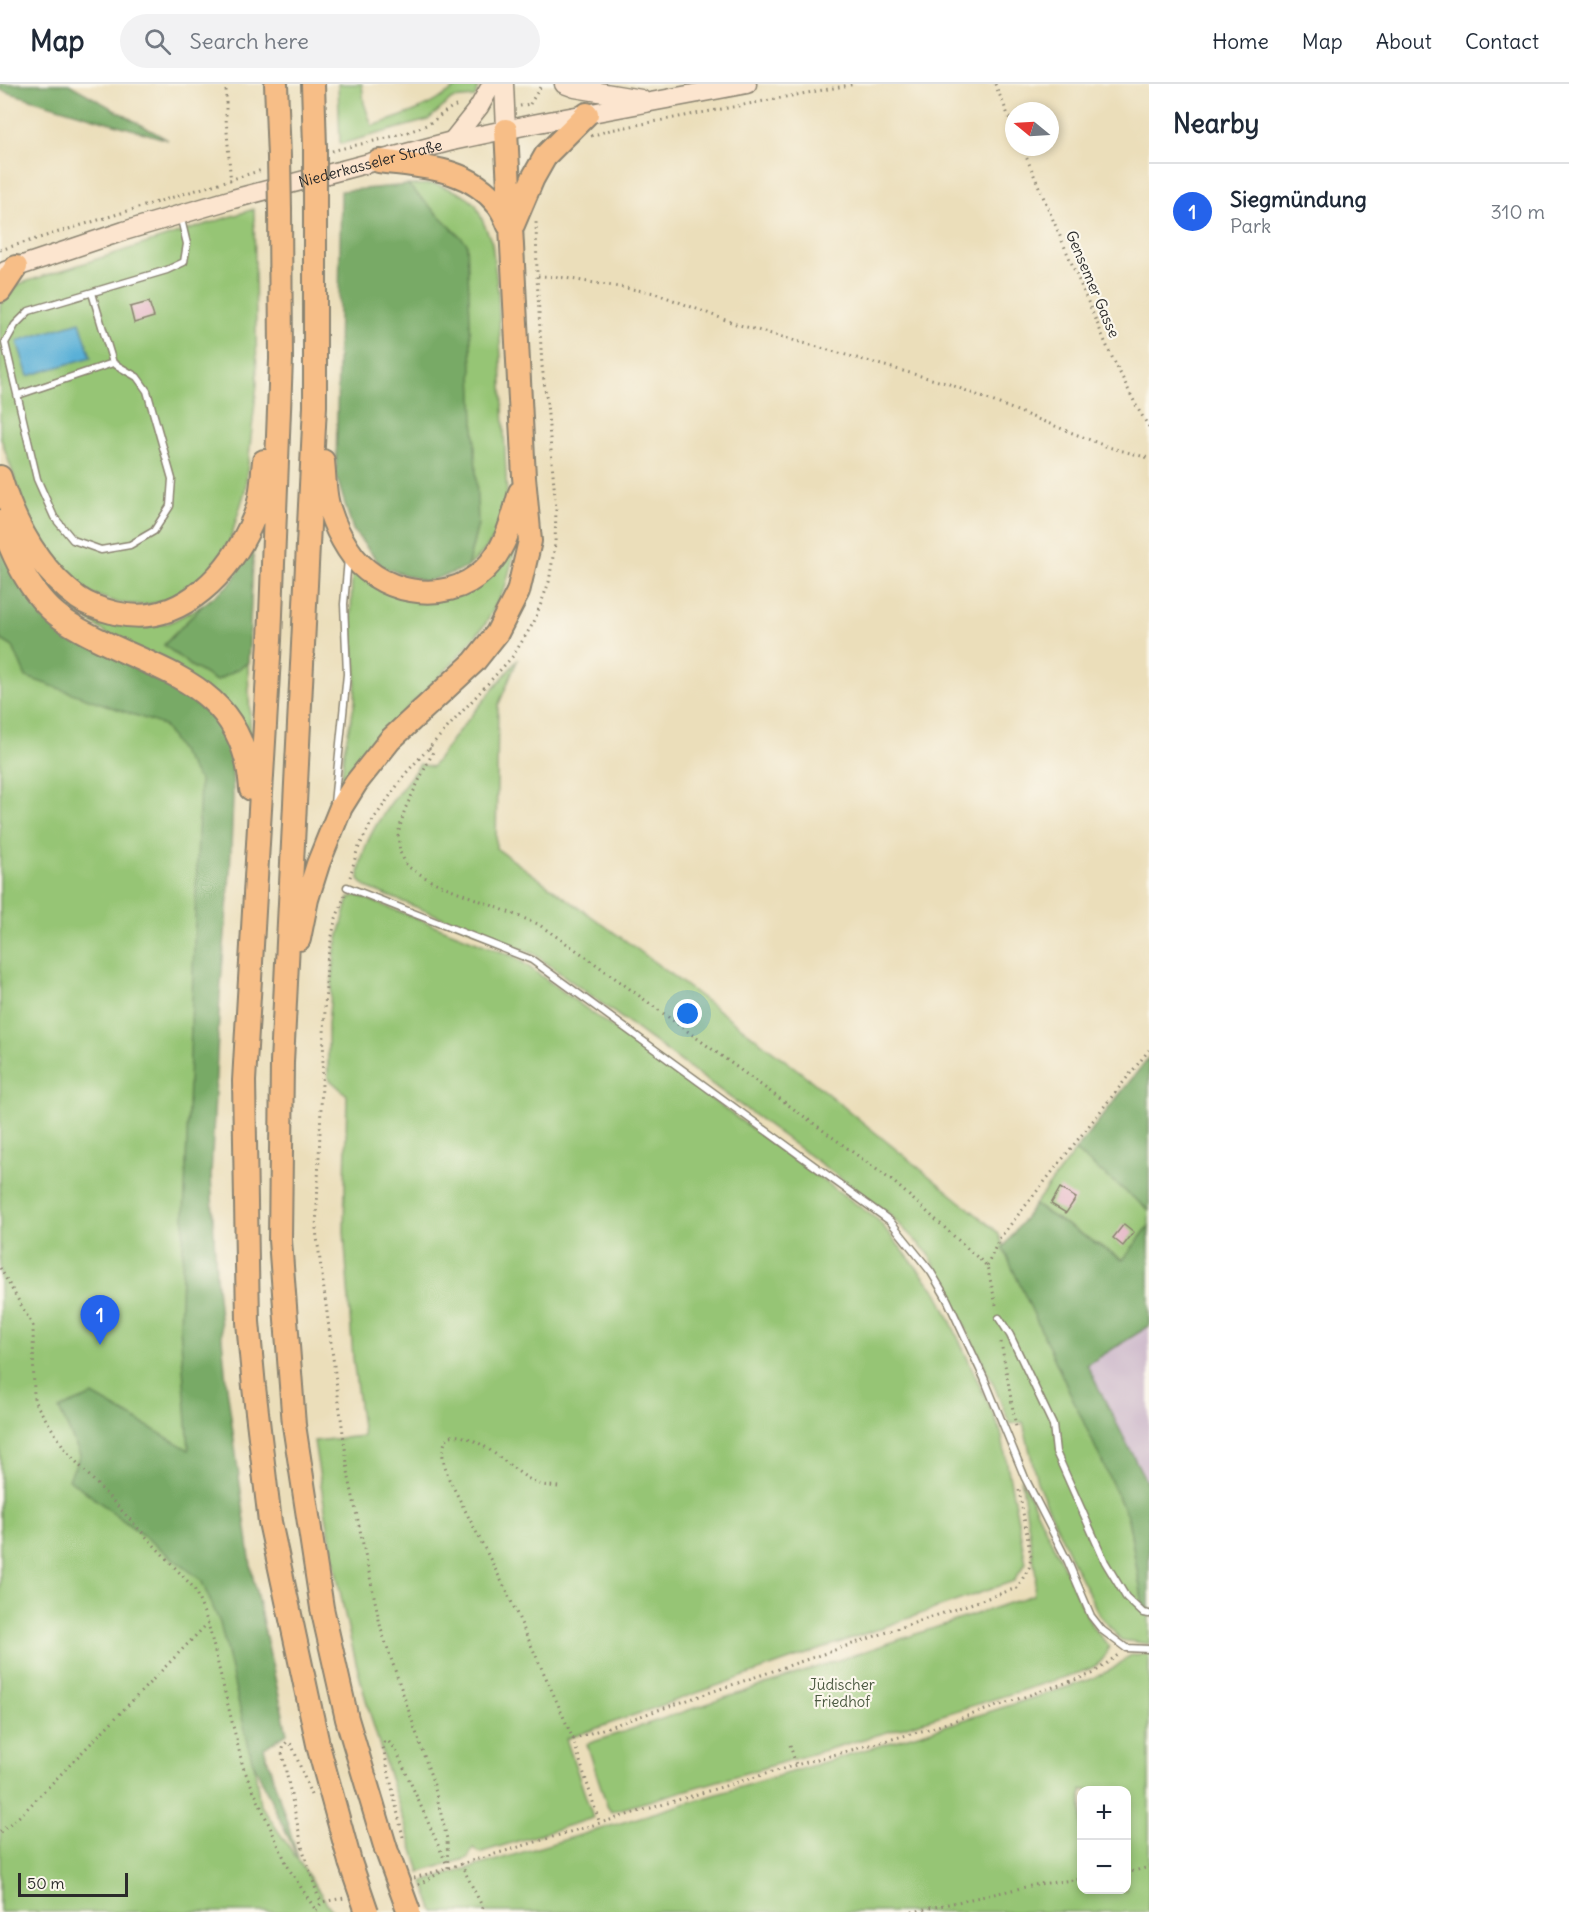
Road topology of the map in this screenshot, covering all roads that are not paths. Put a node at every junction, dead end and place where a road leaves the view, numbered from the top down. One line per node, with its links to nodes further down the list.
1 (276, 84): 17 (highway, bridge)
2 (313, 84): 20 (highway, bridge)
3 (492, 84): 10 (main road)
4 (504, 84): 9 (main road)
5 (564, 84): 7 (main road)
6 (747, 84): 7 (main road, Niederkasseler Straße)
7 (654, 102): 8 (main road, Niederkasseler Straße)
8 (587, 114): 9 (main road, Niederkasseler Straße); 13 (highway)
9 (506, 130): 10 (main road, Niederkasseler Straße); 13 (highway)
10 (452, 141): 11 (main road, Niederkasseler Straße)
11 (380, 161): 12 (main road, Niederkasseler Straße); 13 (highway)
12 (180, 215): 14 (main road, Niederkasseler Straße); 16 (lane)
13 (511, 230): 22 (highway)
14 (8, 270): 15 (highway)
15 (0, 291)
16 (92, 293): 18 (lane); 19 (lane)
17 (280, 358): 21 (highway); 26 (highway)
18 (113, 363): 19 (lane); 19 (lane)
19 (18, 395)
20 (315, 406): 24 (highway); 28 (highway)
21 (0, 477)
22 (524, 477): 24 (highway); 25 (highway)
23 (0, 521): 26 (highway)
24 (348, 550): 25 (lane)
25 (332, 827): 28 (highway)
26 (256, 868): 32 (highway, bridge)
27 (347, 887): 31 (lane)
28 (282, 1062): 33 (highway, bridge)
29 (999, 1318): 30 (lane)
30 (1149, 1614)
31 (1149, 1649)
32 (367, 1912)
33 (409, 1912)

